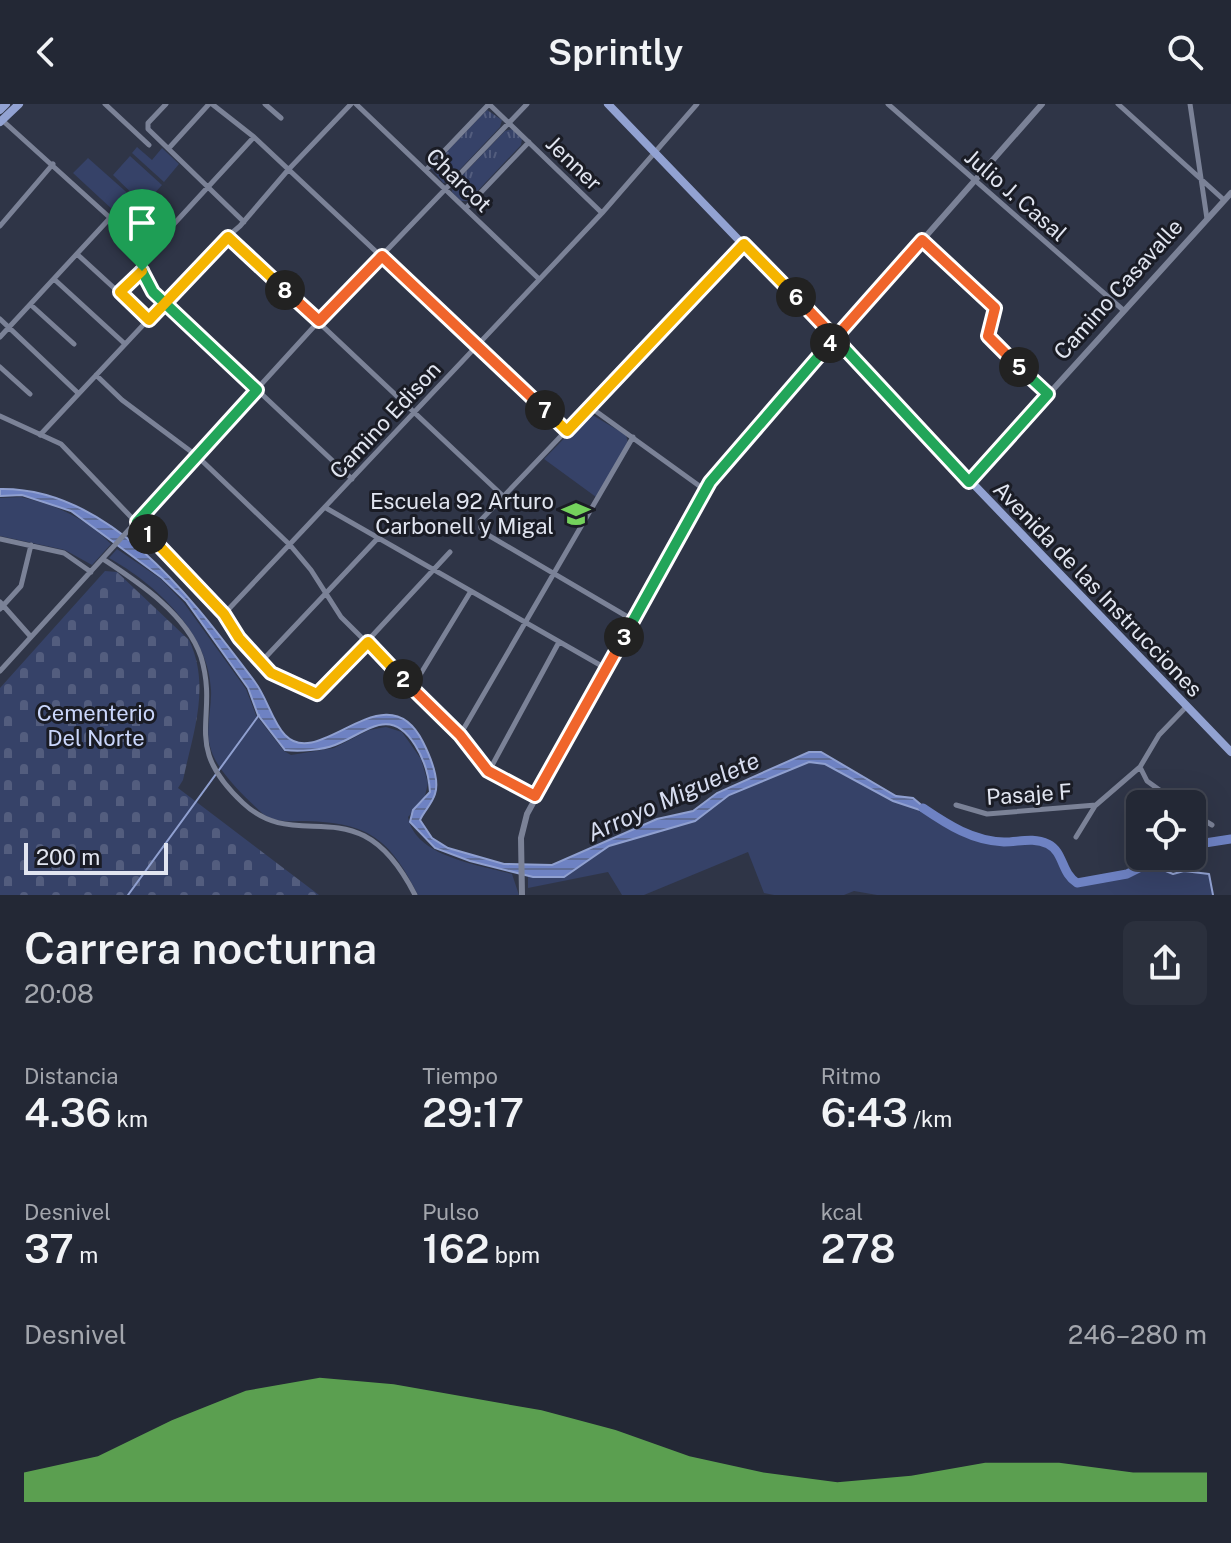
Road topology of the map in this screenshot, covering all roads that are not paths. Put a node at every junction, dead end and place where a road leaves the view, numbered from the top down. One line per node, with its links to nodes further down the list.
1 (19, 104): 16 (main road)
2 (105, 104): 20 (street)
3 (166, 104): 21 (street)
4 (211, 104): 18 (street); 21 (street)
5 (265, 104): 15 (street)
6 (353, 104): 24 (street); 25 (street, Charcot)
7 (489, 104): 17 (street, Jenner); 25 (street)
8 (527, 104): 17 (street)
9 (608, 104): 22 (main road, Avenida de las Instrucciones)
10 (697, 104): 22 (street, Camino Edison)
11 (888, 104): 26 (street, Julio J. Casal)
12 (1042, 104): 26 (street)
13 (1118, 104): 27 (street)
14 (1190, 104): 27 (street)
15 (281, 118)
16 (1, 121): 23 (street)
17 (508, 123): 19 (street, Jenner); 29 (street)
18 (254, 137): 24 (street); 28 (street)
19 (529, 142): 32 (street); 33 (street, Jenner)
20 (149, 145)
21 (169, 148): 28 (street)
22 (655, 152): 33 (street, Camino Edison); 40 (main road, Avenida de las Instrucciones)
23 (53, 164): 34 (street); 37 (street)
24 (288, 170): 36 (street); 42 (street)
25 (426, 170): 29 (street, Charcot)
26 (974, 180): 39 (street); 50 (street, Julio J. Casal)
27 (1202, 181): 31 (street); 35 (street)
28 (209, 186): 36 (street); 43 (street)
29 (446, 189): 32 (street, Charcot); 42 (street)
30 (1231, 193): 31 (street, Camino Casavalle)
31 (1224, 200): 35 (street, Camino Casavalle)
32 (466, 208): 46 (street, Charcot)
33 (602, 213): 46 (street, Camino Edison)
34 (110, 218): 41 (street); 43 (street)
35 (1207, 219): 50 (street, Camino Casavalle)
36 (244, 222): 38 (street)
37 (0, 226)
38 (228, 237): 48 (street); 53 (street)
39 (922, 240): 56 (street); 65 (street)
40 (744, 244): 56 (main road, Avenida de las Instrucciones); 66 (street)
41 (78, 255): 45 (street); 47 (street)
42 (382, 256): 53 (street); 59 (street)
43 (138, 263): 44 (street)
44 (142, 271): 47 (street); 48 (street)
45 (54, 279): 49 (street); 58 (street)
46 (539, 279): 59 (street, Camino Edison)
47 (120, 292): 52 (street)
48 (165, 303): 52 (street); 62 (street)
49 (31, 304): 54 (street); 57 (street)
50 (1122, 309): 65 (street, Camino Casavalle)
51 (0, 319): 54 (street)
52 (149, 320): 58 (street)
53 (319, 321): 62 (street); 67 (street)
54 (9, 328): 55 (street); 63 (street)
55 (0, 337)
56 (835, 338): 74 (main road, Avenida de las Instrucciones); 75 (street)
57 (74, 344)
58 (125, 344): 61 (street)
59 (476, 345): 67 (street, Camino Edison); 69 (street)
60 (0, 367): 64 (street)
61 (96, 375): 63 (street); 72 (street)
62 (257, 390): 72 (street); 73 (street)
63 (78, 393): 70 (street)
64 (30, 394)
65 (1048, 394): 74 (street, Camino Casavalle)
66 (590, 407): 69 (street); 71 (street)
67 (415, 412): 73 (street, Camino Edison); 76 (street)
68 (0, 416): 70 (street)
69 (567, 431): 76 (street)
70 (40, 435): 78 (street)
71 (633, 437): 75 (street); 87 (street)
72 (197, 456): 78 (street); 82 (street)
73 (352, 479): 77 (street, Camino Edison)
74 (969, 482): 101 (main road, Avenida de las Instrucciones)
75 (705, 490): 92 (street)
76 (503, 496): 87 (street)
77 (326, 508): 79 (street); 82 (street, Camino Edison)
78 (137, 522): 84 (street); 91 (street)
79 (378, 538): 85 (street); 89 (street)
80 (0, 539): 81 (street)
81 (31, 545): 86 (street); 90 (street)
82 (290, 545): 89 (street); 91 (street, Camino Edison)
83 (450, 552): 85 (street)
84 (103, 559): 86 (street); 113 (street)
85 (434, 570): 88 (street); 95 (street)
86 (91, 572): 94 (street)
87 (557, 573): 92 (street); 93 (street)
88 (471, 591): 93 (street); 100 (street)
89 (325, 593): 95 (street); 97 (street)
90 (1, 605): 94 (street)
91 (224, 614): 97 (street)
92 (633, 620): 98 (street)
93 (525, 622): 96 (street); 102 (street)
94 (32, 637): 99 (street)
95 (368, 642): 97 (street); 100 (street)
96 (559, 642): 98 (street); 105 (street)
97 (261, 662)
98 (607, 669): 107 (street)
99 (0, 671)
100 (412, 688): 102 (street)
101 (1187, 706): 103 (main road, Avenida de las Instrucciones); 104 (street, Pasaje F)
102 (460, 735): 105 (street)
103 (1231, 752)
104 (1140, 767): 106 (street); 109 (street, Pasaje F)
105 (488, 771): 107 (street)
106 (1160, 790)
107 (535, 796): 114 (street)
108 (956, 805): 109 (street, Pasaje F)
109 (1096, 805): 112 (street)
110 (1206, 821): 111 (street)
111 (1212, 825)
112 (1076, 837)
113 (415, 895)
114 (522, 895)

